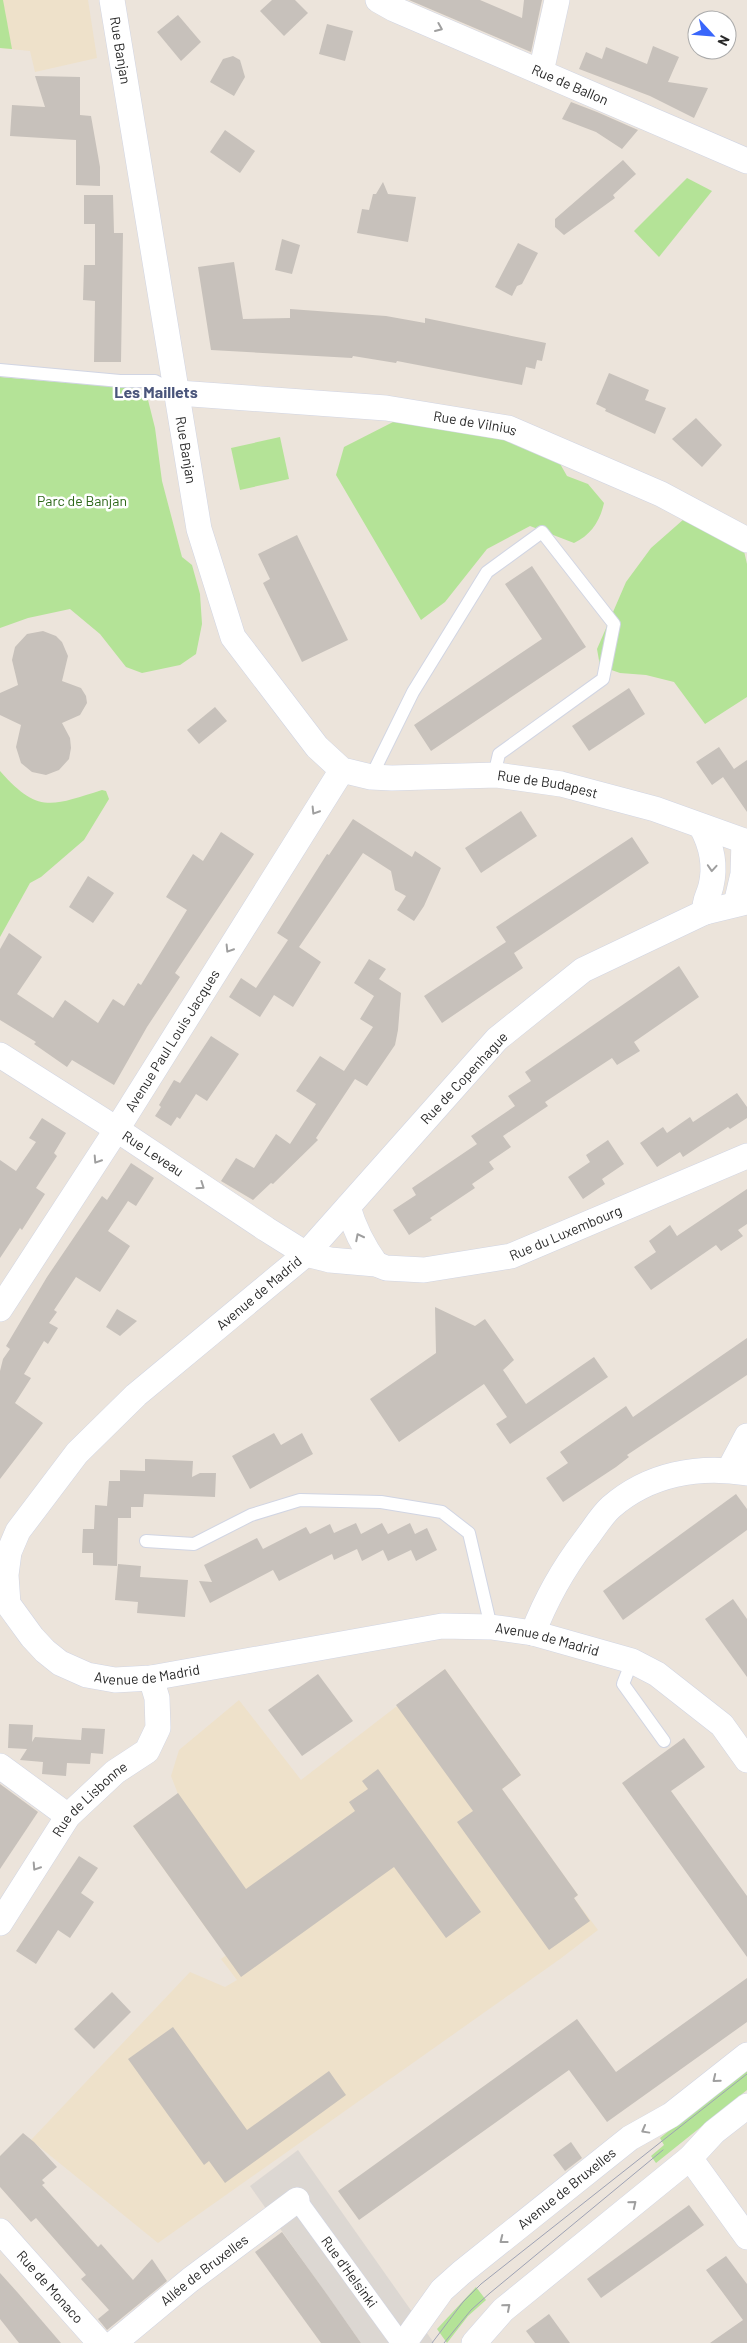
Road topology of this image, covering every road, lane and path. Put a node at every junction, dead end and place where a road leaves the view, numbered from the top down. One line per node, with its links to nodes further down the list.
1 (112, 0): 7 (street, Rue Banjan)
2 (557, 0): 4 (street)
3 (387, 3): 4 (street, Rue de Ballon, one-way to 4)
4 (541, 72): 5 (street, Rue de Ballon)
5 (747, 160)
6 (0, 370): 7 (lane)
7 (178, 393): 8 (street, Rue de Vilnius); 9 (street, Rue Banjan)
8 (747, 540)
9 (342, 770): 11 (street, Rue de Budapest); 17 (street, Avenue Paul Louis Jacques, one-way to 17)
10 (494, 775): 11 (street, Rue de Budapest); 11 (lane); 12 (street, Rue de Budapest)
11 (371, 777)
12 (701, 826): 13 (street, Rue de Budapest); 15 (street, one-way to 15)
13 (746, 841): 14 (street, Rue de Copenhague)
14 (742, 903): 15 (street, Rue de Copenhague)
15 (705, 912): 19 (street, Rue de Copenhague)
16 (0, 1054): 17 (street, Rue Leveau)
17 (117, 1129): 20 (street, Rue Leveau, one-way to 20); 22 (street, Avenue Paul Louis Jacques, one-way to 22)
18 (747, 1156): 21 (street, Rue du Luxembourg)
19 (348, 1206): 20 (street, Rue de Copenhague); 21 (street, one-way to 19)
20 (306, 1254): 21 (street, Rue du Luxembourg); 29 (street, Avenue de Madrid)
21 (376, 1264)
22 (0, 1309)
23 (747, 1436): 24 (street)
24 (738, 1472): 27 (street)
25 (146, 1541): 26 (lane)
26 (491, 1627): 27 (street, Avenue de Madrid); 29 (street, Avenue de Madrid)
27 (533, 1634): 28 (street, Avenue de Madrid)
28 (632, 1661): 30 (lane); 31 (street, Avenue de Madrid)
29 (152, 1678): 33 (street, Rue de Lisbonne)
30 (664, 1741)
31 (747, 1760)
32 (0, 1766): 33 (street)
33 (65, 1821): 34 (street, Rue de Lisbonne, one-way to 34)
34 (0, 1923)
35 (747, 2054): 43 (street, Avenue de Bruxelles, one-way to 43)
36 (747, 2106): 37 (street)
37 (690, 2158): 40 (street); 44 (street, one-way to 37)
38 (297, 2200): 42 (street, Allée de Bruxelles); 43 (street, Rue d'Helsinki)
39 (0, 2231): 41 (street, Rue de Monaco)
40 (747, 2237)
41 (100, 2343)
42 (114, 2343)
43 (403, 2343)
44 (474, 2343)

